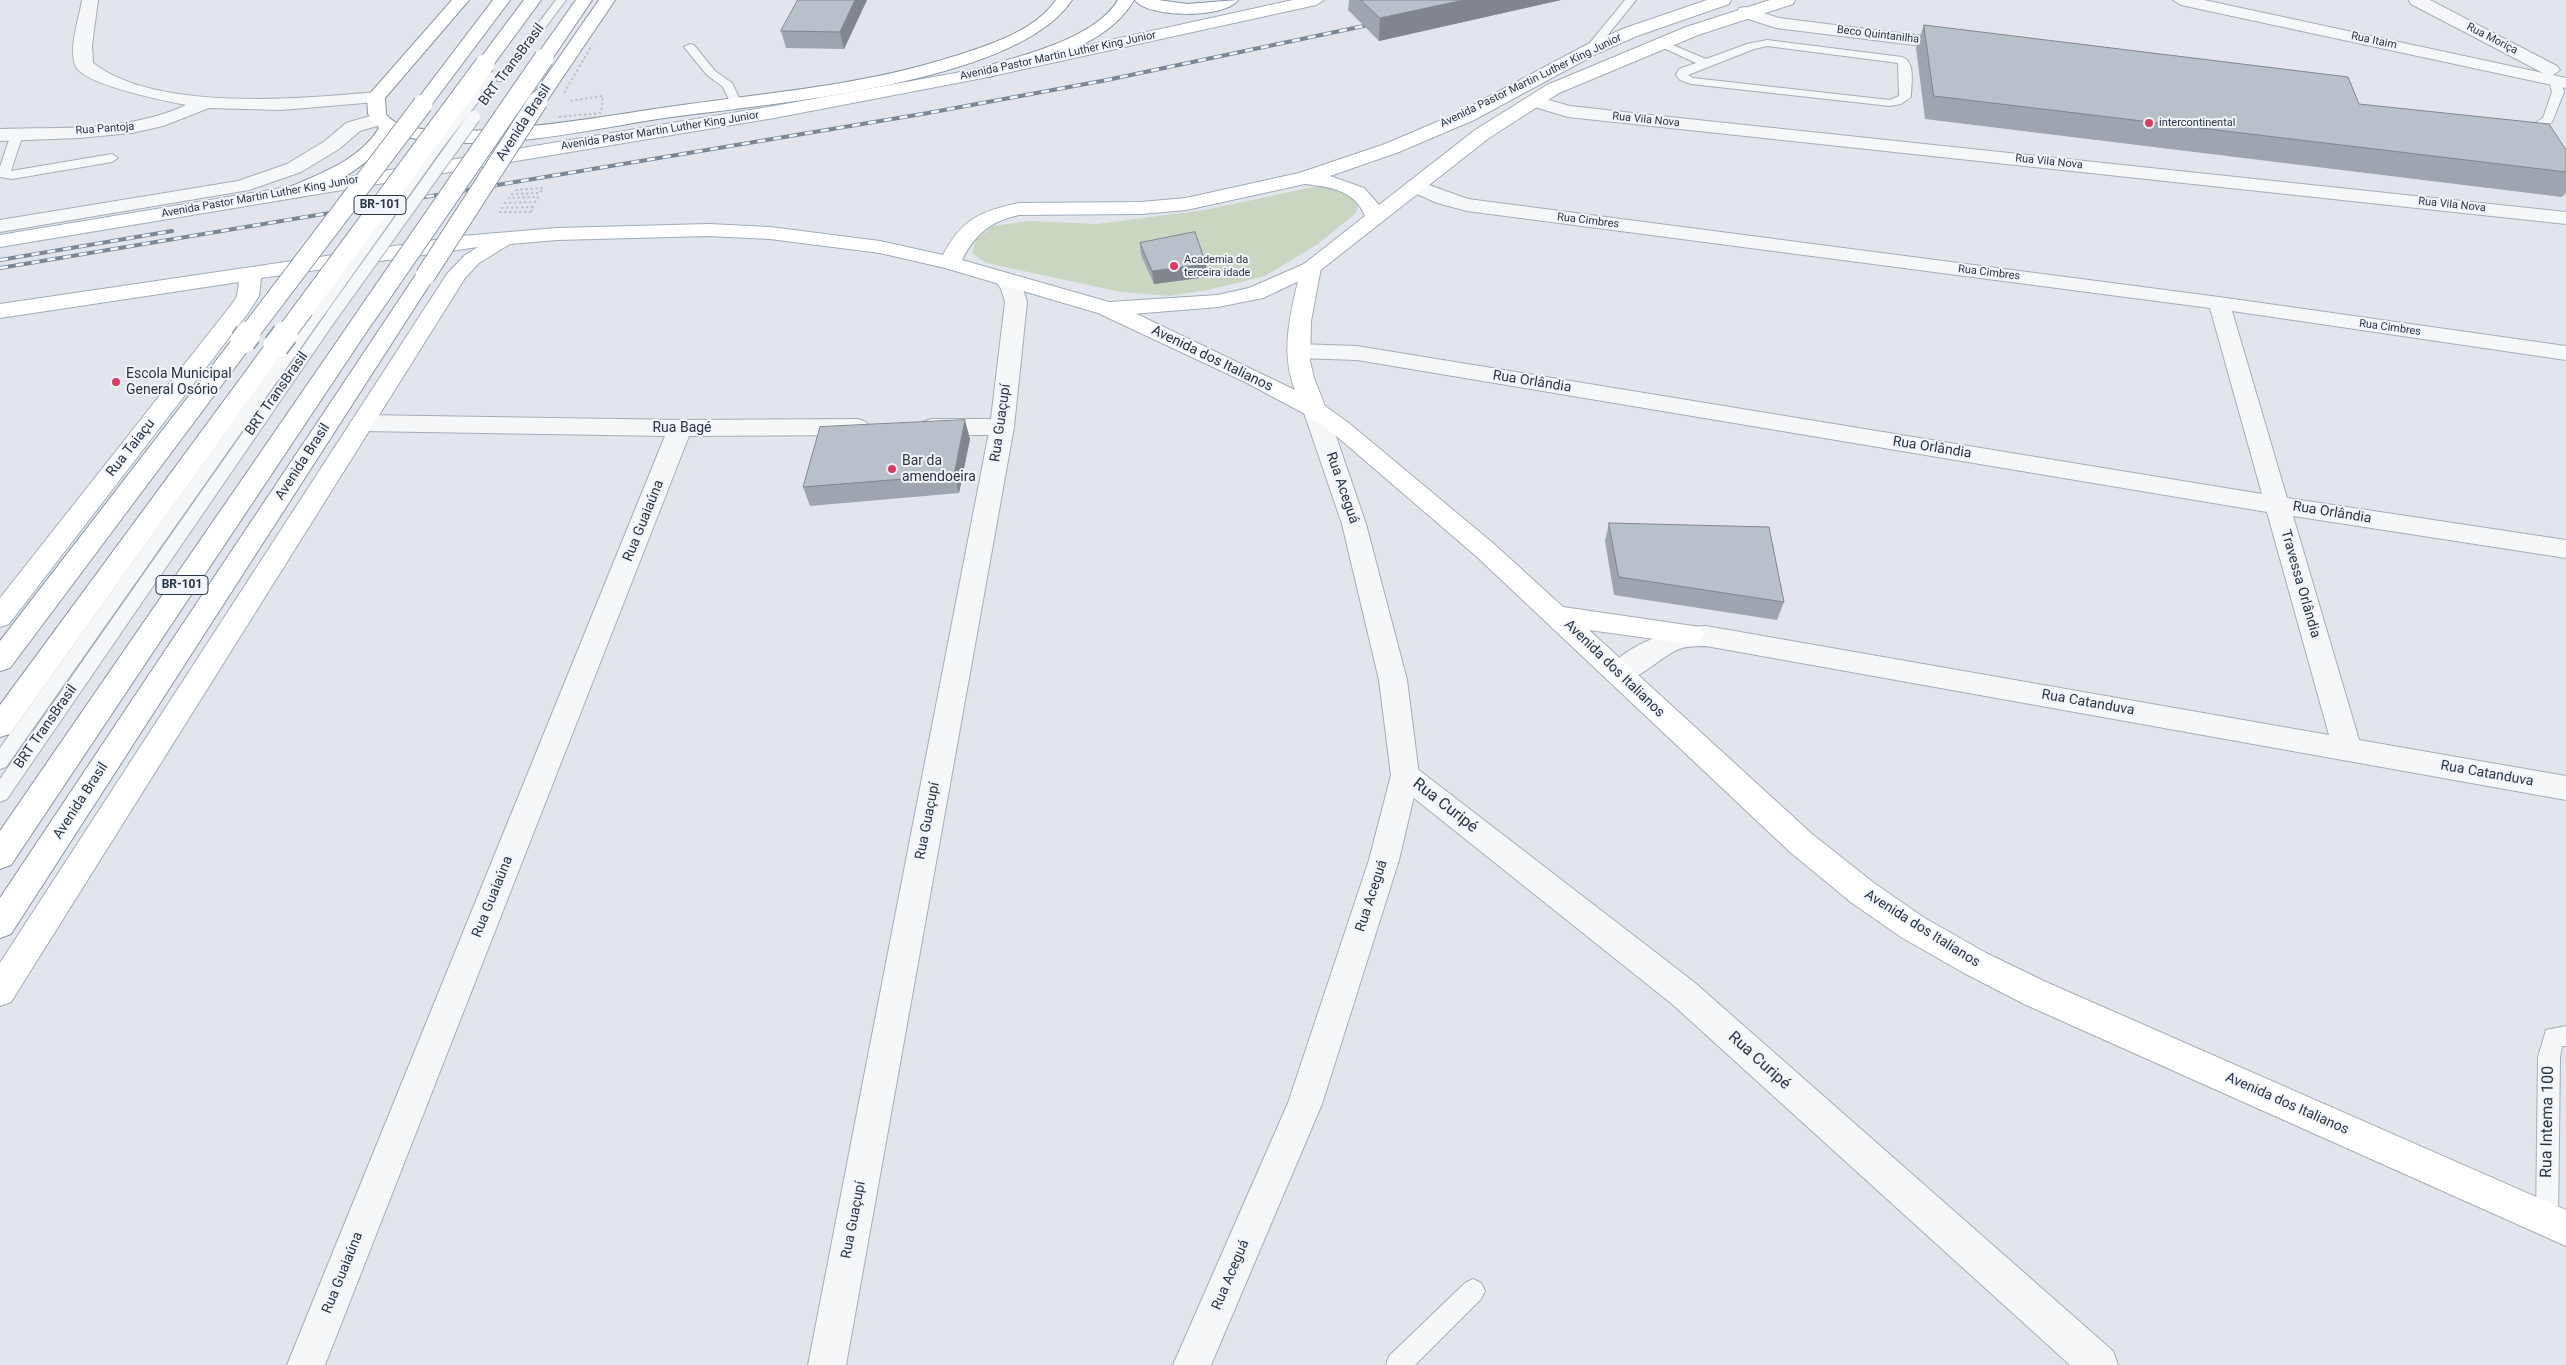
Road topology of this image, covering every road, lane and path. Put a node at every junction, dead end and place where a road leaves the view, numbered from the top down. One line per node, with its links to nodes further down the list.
1 (90, 0): 32 (street)
2 (462, 0): 28 (main road)
3 (502, 0): 69 (main road, bridge)
4 (533, 0): 26 (main road, BR-101)
5 (547, 0): 26 (lane, BRT TransBrasil)
6 (561, 0): 26 (lane, BRT TransBrasil)
7 (584, 0): 77 (main road, Avenida Brasil / BR-101, bridge)
8 (607, 0): 78 (main road, Avenida Brasil, bridge)
9 (1064, 0): 31 (main road)
10 (1126, 0): 25 (main road)
11 (1143, 0): 12 (main road)
12 (1230, 0)
13 (1316, 0): 25 (main road, Avenida Pastor Martin Luther King Junior)
14 (1631, 0): 23 (lane)
15 (1723, 0): 23 (main road, Avenida Pastor Martin Luther King Junior)
16 (1787, 0): 19 (main road, Avenida Pastor Martin Luther King Junior)
17 (2181, 0): 27 (street, Rua Itaim)
18 (2417, 0): 27 (street, Rua Moriça)
19 (1744, 12): 20 (main road, Avenida Pastor Martin Luther King Junior); 21 (street, Beco Quintanilha)
20 (1661, 43): 24 (lane); 30 (main road, Avenida Pastor Martin Luther King Junior)
21 (1968, 46)
22 (690, 47): 31 (lane)
23 (1590, 50): 38 (main road, Avenida Pastor Martin Luther King Junior)
24 (1706, 63): 24 (lane)
25 (983, 73): 41 (main road, Avenida Pastor Martin Luther King Junior)
26 (491, 74): 55 (lane, BRT TransBrasil, bridge); 71 (main road, BR-101, bridge)
27 (2562, 80): 35 (lane)
28 (376, 97): 32 (street); 34 (main road)
29 (569, 101): 33 (path, bridge)
30 (1534, 101): 39 (main road, Avenida Pastor Martin Luther King Junior); 44 (street, Rua Vila Nova)
31 (734, 102): 34 (main road)
32 (205, 103): 36 (street, Rua Pantoja)
33 (558, 117)
34 (384, 122): 41 (main road); 45 (street)
35 (2511, 126)
36 (8, 135): 37 (lane)
37 (112, 158)
38 (1304, 178): 43 (main road); 48 (main road, Avenida Pastor Martin Luther King Junior)
39 (1415, 186): 43 (main road, Avenida Pastor Martin Luther King Junior); 52 (street, Rua Cimbres)
40 (506, 190): 42 (path)
41 (292, 193): 47 (main road, Avenida Pastor Martin Luther King Junior)
42 (531, 212)
43 (1375, 217): 49 (main road, Avenida Pastor Martin Luther King Junior)
44 (2566, 218)
45 (0, 226)
46 (507, 239): 48 (main road, Avenida Pastor Martin Luther King Junior); 50 (main road, Avenida Pastor Martin Luther King Junior); 59 (main road, Avenida Brasil)
47 (0, 241)
48 (950, 263): 51 (main road, Avenida Pastor Martin Luther King Junior)
49 (1311, 268): 53 (main road, Avenida Pastor Martin Luther King Junior); 56 (main road)
50 (251, 274): 54 (main road, Avenida Pastor Martin Luther King Junior); 67 (main road, Rua Taiaçu)
51 (1005, 279): 53 (main road, Avenida Pastor Martin Luther King Junior); 62 (street, Rua Guaçupí)
52 (2219, 304): 57 (street, Rua Cimbres); 64 (street, Travessa Orlândia)
53 (1108, 309): 58 (main road, Avenida dos Italianos)
54 (0, 311)
55 (326, 313): 73 (lane, BRT TransBrasil); 76 (lane, BRT TransBrasil)
56 (1298, 351): 58 (main road); 64 (street, Rua Orlândia)
57 (2566, 353)
58 (1315, 410): 66 (main road, Avenida dos Italianos); 74 (street, Rua Aceguá)
59 (362, 423): 63 (street, Rua Bagé); 79 (main road, Avenida Brasil)
60 (875, 427): 63 (street, Rua Bagé)
61 (914, 427): 62 (street)
62 (1002, 427): 84 (street, Rua Guaçupí)
63 (680, 428): 83 (street, Rua Guaiaúna)
64 (2277, 505): 65 (street, Rua Orlândia); 72 (street, Travessa Orlândia)
65 (2566, 549)
66 (1558, 616): 68 (main road); 70 (main road, Avenida dos Italianos)
67 (0, 617)
68 (1691, 634): 70 (street, Rua Catanduva); 72 (street, Rua Catanduva)
69 (0, 661)
70 (1620, 673): 81 (main road, Avenida dos Italianos)
71 (0, 726)
72 (2347, 748): 75 (street, Rua Catanduva)
73 (0, 762)
74 (1405, 775): 85 (street, Rua Aceguá); 87 (street, Rua Curipé)
75 (2566, 788)
76 (0, 794)
77 (0, 856)
78 (0, 924)
79 (0, 991)
80 (2566, 1036): 81 (lane, Rua Intema 100)
81 (2557, 1224)
82 (1473, 1292): 86 (lane)
83 (306, 1365)
84 (827, 1365)
85 (1192, 1365)
86 (1398, 1365)
87 (2099, 1365)

